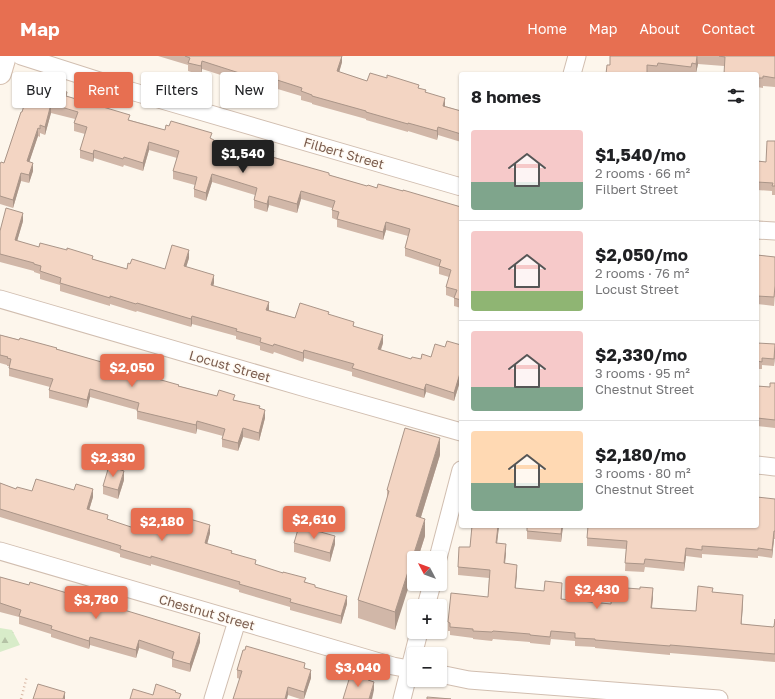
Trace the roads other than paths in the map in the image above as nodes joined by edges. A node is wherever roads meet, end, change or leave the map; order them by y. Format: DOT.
graph roads {
  1 [pos="5,56"];
  2 [pos="21,56"];
  3 [pos="578,56"];
  4 [pos="573,72"];
  5 [pos="0,73"];
  6 [pos="459,186"];
  7 [pos="759,230"];
  8 [pos="775,231"];
  9 [pos="0,298"];
  10 [pos="459,431"];
  11 [pos="759,465"];
  12 [pos="775,466"];
  13 [pos="459,478"];
  14 [pos="0,551"];
  15 [pos="440,551"];
  16 [pos="237,621"];
  17 [pos="407,668"];
  18 [pos="447,675"];
  19 [pos="407,684"];
  20 [pos="213,699"];
  21 [pos="402,699"];
  22 [pos="719,699"];
  1 -- 5 [label="main road"];
  2 -- 6 [label="street, Filbert Street"];
  3 -- 4 [label="street"];
  7 -- 8 [label="street"];
  9 -- 10 [label="street, Locust Street"];
  11 -- 12 [label="street"];
  13 -- 15 [label="street"];
  14 -- 16 [label="street, Chestnut Street"];
  16 -- 17 [label="street, Chestnut Street"];
  16 -- 20 [label="street"];
  18 -- 22 [label="street"];
  19 -- 21 [label="street"];
}
